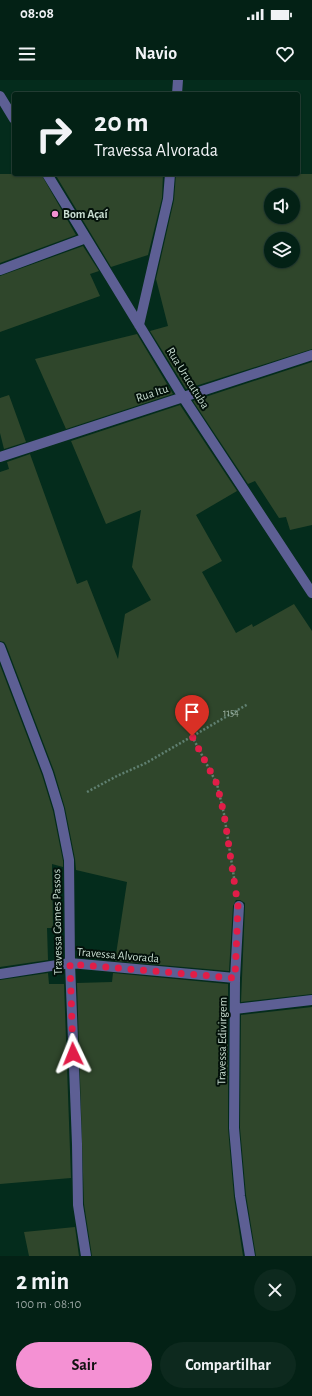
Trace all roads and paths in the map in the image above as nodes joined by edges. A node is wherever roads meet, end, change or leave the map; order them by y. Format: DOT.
graph roads {
  1 [pos="178,80"];
  2 [pos="177,92"];
  3 [pos="0,96"];
  4 [pos="12,116"];
  5 [pos="48,176"];
  6 [pos="170,176"];
  7 [pos="86,238"];
  8 [pos="0,270"];
  9 [pos="139,324"];
  10 [pos="312,355"];
  11 [pos="183,397"];
  12 [pos="0,457"];
  13 [pos="312,592"];
  14 [pos="0,647"];
  15 [pos="248,704"];
  16 [pos="192,736"];
  17 [pos="87,792"];
  18 [pos="238,906"];
  19 [pos="70,964"];
  20 [pos="0,974"];
  21 [pos="235,978"];
  22 [pos="312,1000"];
  23 [pos="235,1009"];
  24 [pos="86,1256"];
  25 [pos="250,1256"];
  1 -- 2 [label="street"];
  3 -- 4 [label="street"];
  5 -- 7 [label="street, Rua Urucutuba"];
  6 -- 9 [label="street"];
  7 -- 8 [label="street"];
  7 -- 9 [label="street, Rua Urucutuba"];
  9 -- 11 [label="street, Rua Urucutuba"];
  10 -- 11 [label="street, Rua Itu"];
  11 -- 12 [label="street, Rua Itu"];
  11 -- 13 [label="street, Rua Urucutuba"];
  14 -- 19 [label="street, Travessa Gomes Passos"];
  15 -- 16 [label="path"];
  16 -- 17 [label="path"];
  16 -- 18 [label="path"];
  18 -- 21 [label="street, Travessa Edivirgem"];
  19 -- 20 [label="street, Travessa Alvorada"];
  19 -- 21 [label="street, Travessa Alvorada"];
  19 -- 24 [label="street, Travessa Gomes Passos"];
  21 -- 23 [label="street, Travessa Edivirgem"];
  22 -- 23 [label="street"];
  23 -- 25 [label="street, Travessa Edivirgem"];
}
